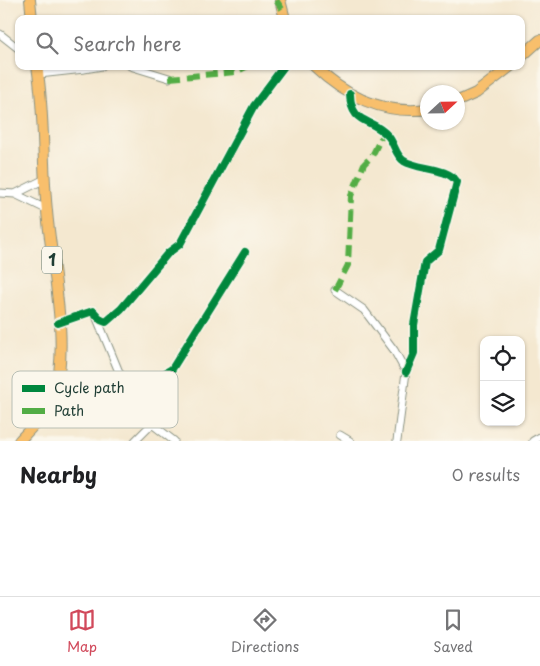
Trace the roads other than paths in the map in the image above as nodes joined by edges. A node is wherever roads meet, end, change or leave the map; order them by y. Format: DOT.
graph roads {
  1 [pos="30,0"];
  2 [pos="280,0"];
  3 [pos="32,15"];
  4 [pos="284,15"];
  5 [pos="0,34"];
  6 [pos="540,40"];
  7 [pos="15,46"];
  8 [pos="525,53"];
  9 [pos="38,70"];
  10 [pos="149,70"];
  11 [pos="281,70"];
  12 [pos="318,70"];
  13 [pos="506,70"];
  14 [pos="169,78"];
  15 [pos="350,94"];
  16 [pos="465,98"];
  17 [pos="420,109"];
  18 [pos="45,179"];
  19 [pos="0,193"];
  20 [pos="15,194"];
  21 [pos="46,209"];
  22 [pos="245,252"];
  23 [pos="335,290"];
  24 [pos="96,316"];
  25 [pos="58,323"];
  26 [pos="58,371"];
  27 [pos="119,371"];
  28 [pos="169,371"];
  29 [pos="406,372"];
  30 [pos="31,428"];
  31 [pos="148,428"];
  32 [pos="157,428"];
  33 [pos="340,435"];
  34 [pos="540,437"];
  35 [pos="19,441"];
  36 [pos="135,441"];
  37 [pos="174,441"];
  38 [pos="350,441"];
  39 [pos="398,441"];
  40 [pos="533,441"];
  1 -- 3 [label="main road"];
  2 -- 4 [label="main road"];
  5 -- 7 [label="street"];
  6 -- 8 [label="main road"];
  9 -- 18 [label="main road, 1"];
  10 -- 14 [label="street"];
  11 -- 24 [label="street"];
  12 -- 15 [label="main road"];
  13 -- 16 [label="main road"];
  15 -- 17 [label="main road"];
  15 -- 29 [label="street"];
  18 -- 20 [label="street"];
  18 -- 21 [label="main road, 1"];
  19 -- 20 [label="street"];
  20 -- 21 [label="street"];
  21 -- 25 [label="main road, 1"];
  22 -- 28 [label="street"];
  23 -- 29 [label="street"];
  24 -- 25 [label="street"];
  24 -- 27 [label="street"];
  25 -- 26 [label="main road, 1"];
  29 -- 39 [label="street"];
  30 -- 35 [label="main road, 1"];
  31 -- 36 [label="street"];
  32 -- 37 [label="street"];
  33 -- 38 [label="street"];
  34 -- 40 [label="street"];
}
